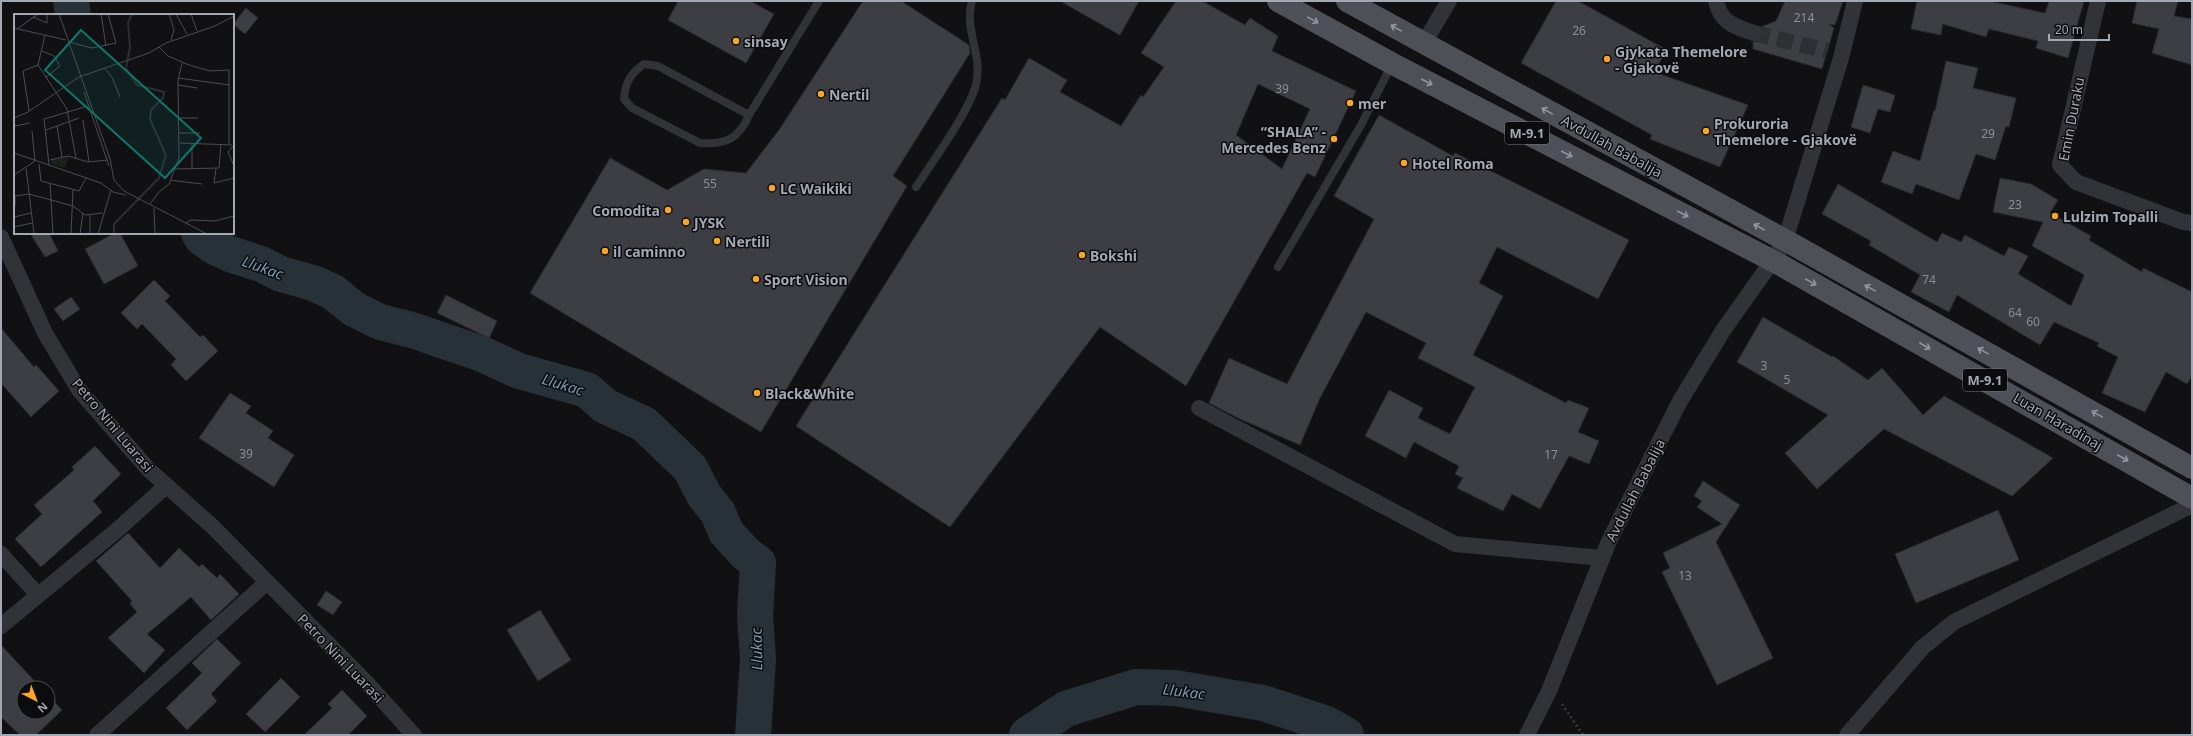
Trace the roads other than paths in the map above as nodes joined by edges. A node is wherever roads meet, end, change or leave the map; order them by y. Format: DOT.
graph roads {
  1 [pos="819,1"];
  2 [pos="972,1"];
  3 [pos="1278,1"];
  4 [pos="1347,1"];
  5 [pos="1449,1"];
  6 [pos="1716,1"];
  7 [pos="1855,1"];
  8 [pos="2098,1"];
  9 [pos="1754,33"];
  10 [pos="1424,44"];
  11 [pos="1393,64"];
  12 [pos="749,115"];
  13 [pos="916,187"];
  14 [pos="2192,223"];
  15 [pos="1,237"];
  16 [pos="1789,243"];
  17 [pos="1775,262"];
  18 [pos="1278,268"];
  19 [pos="1199,408"];
  20 [pos="2192,468"];
  21 [pos="166,486"];
  22 [pos="2192,498"];
  23 [pos="2192,505"];
  24 [pos="1,554"];
  25 [pos="1602,558"];
  26 [pos="267,582"];
  27 [pos="38,594"];
  28 [pos="1,626"];
  29 [pos="97,735"];
  30 [pos="413,735"];
  31 [pos="1528,735"];
  32 [pos="1847,735"];
  1 -- 12 [label="lane"];
  2 -- 13 [label="lane"];
  3 -- 11 [label="main road, Avdullah Babalija / M-9.1, one-way"];
  10 -- 4 [label="main road, Avdullah Babalija / M-9.1, one-way"];
  5 -- 10 [label="street"];
  6 -- 9 [label="street"];
  7 -- 16 [label="street"];
  8 -- 14 [label="street, Emin Duraku"];
  16 -- 10 [label="main road, Avdullah Babalija / M-9.1, one-way"];
  11 -- 17 [label="main road, Avdullah Babalija / M-9.1, one-way"];
  11 -- 18 [label="lane"];
  12 -- 12 [label="lane"];
  15 -- 21 [label="street, Petro Nini Luarasi"];
  16 -- 17 [label="street"];
  20 -- 16 [label="main road, Luan Haradinaj / M-9.1, one-way"];
  17 -- 22 [label="main road, Luan Haradinaj / M-9.1, one-way"];
  17 -- 25 [label="street, Avdullah Babalija"];
  19 -- 25 [label="street"];
  21 -- 26 [label="street, Petro Nini Luarasi"];
  21 -- 27 [label="street"];
  23 -- 32 [label="street"];
  24 -- 27 [label="street"];
  25 -- 31 [label="street, Avdullah Babalija"];
  26 -- 29 [label="street"];
  26 -- 30 [label="street, Petro Nini Luarasi"];
  27 -- 28 [label="street"];
}
